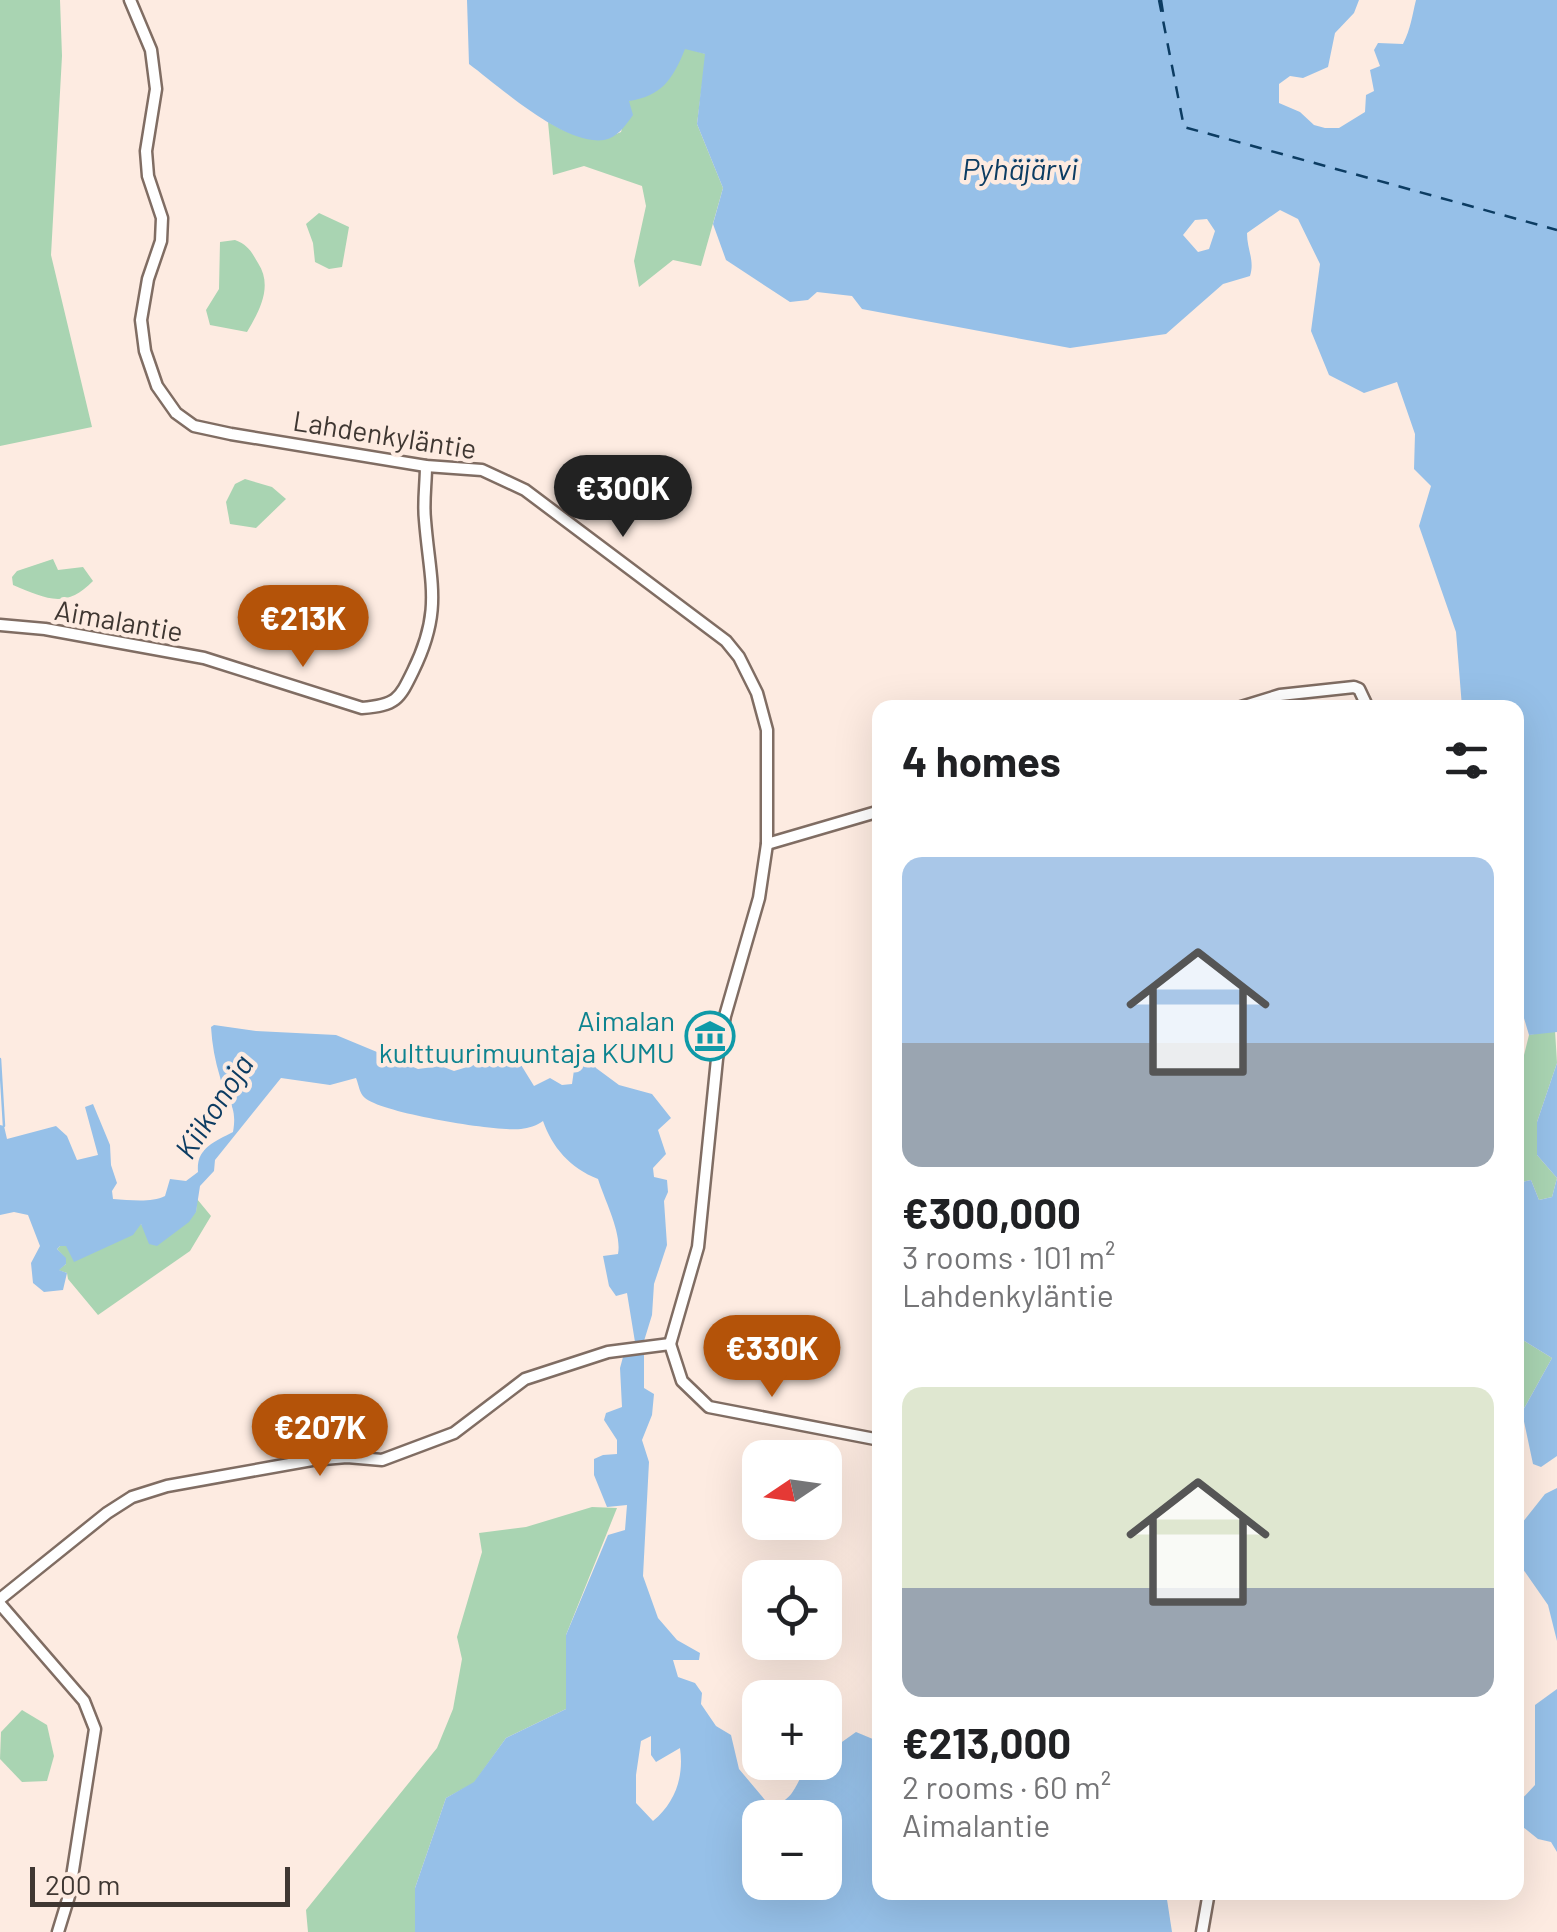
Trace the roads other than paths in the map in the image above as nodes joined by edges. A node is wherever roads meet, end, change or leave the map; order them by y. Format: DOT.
graph roads {
  1 [pos="130,0"];
  2 [pos="426,466"];
  3 [pos="0,625"];
  4 [pos="1264,700"];
  5 [pos="1365,700"];
  6 [pos="872,814"];
  7 [pos="767,844"];
  8 [pos="670,1344"];
  9 [pos="872,1438"];
  10 [pos="0,1601"];
  11 [pos="1208,1900"];
  12 [pos="58,1932"];
  13 [pos="1202,1932"];
  1 -- 2 [label="street, Lahdenkyläntie"];
  2 -- 3 [label="street, Aimalantie"];
  2 -- 7 [label="street, Lahdenkyläntie"];
  4 -- 5 [label="street"];
  6 -- 7 [label="street"];
  7 -- 8 [label="street, Lahdenkyläntie"];
  8 -- 9 [label="street"];
  8 -- 10 [label="street"];
  10 -- 12 [label="street"];
  11 -- 13 [label="street"];
}
